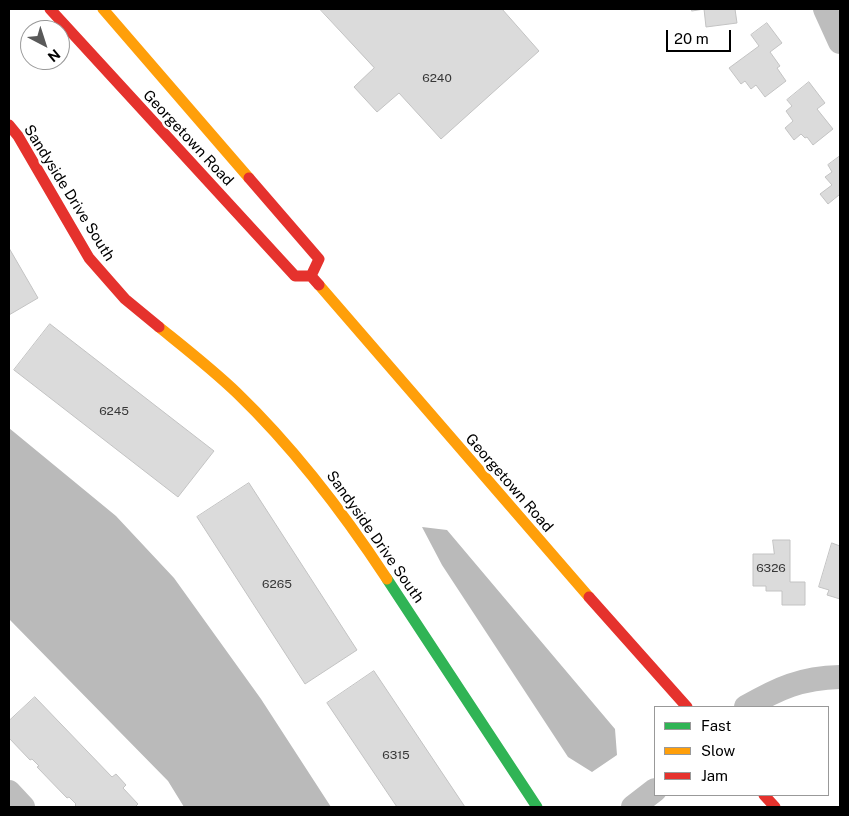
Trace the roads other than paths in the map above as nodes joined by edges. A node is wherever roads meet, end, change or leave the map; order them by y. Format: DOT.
graph roads {
  1 [pos="50,9"];
  2 [pos="103,9"];
  3 [pos="825,9"];
  4 [pos="840,42"];
  5 [pos="9,125"];
  6 [pos="311,276"];
  7 [pos="840,678"];
  8 [pos="686,706"];
  9 [pos="748,706"];
  10 [pos="654,791"];
  11 [pos="9,792"];
  12 [pos="765,796"];
  13 [pos="23,807"];
  14 [pos="537,807"];
  15 [pos="632,807"];
  16 [pos="775,807"];
  1 -- 6 [label="main road, Georgetown Road"];
  2 -- 6 [label="main road, Georgetown Road"];
  3 -- 4 [label="street"];
  5 -- 14 [label="main road, Sandyside Drive South"];
  6 -- 8 [label="main road, Georgetown Road"];
  7 -- 9 [label="street"];
  10 -- 15 [label="street"];
  11 -- 13 [label="street"];
  12 -- 16 [label="main road"];
}
